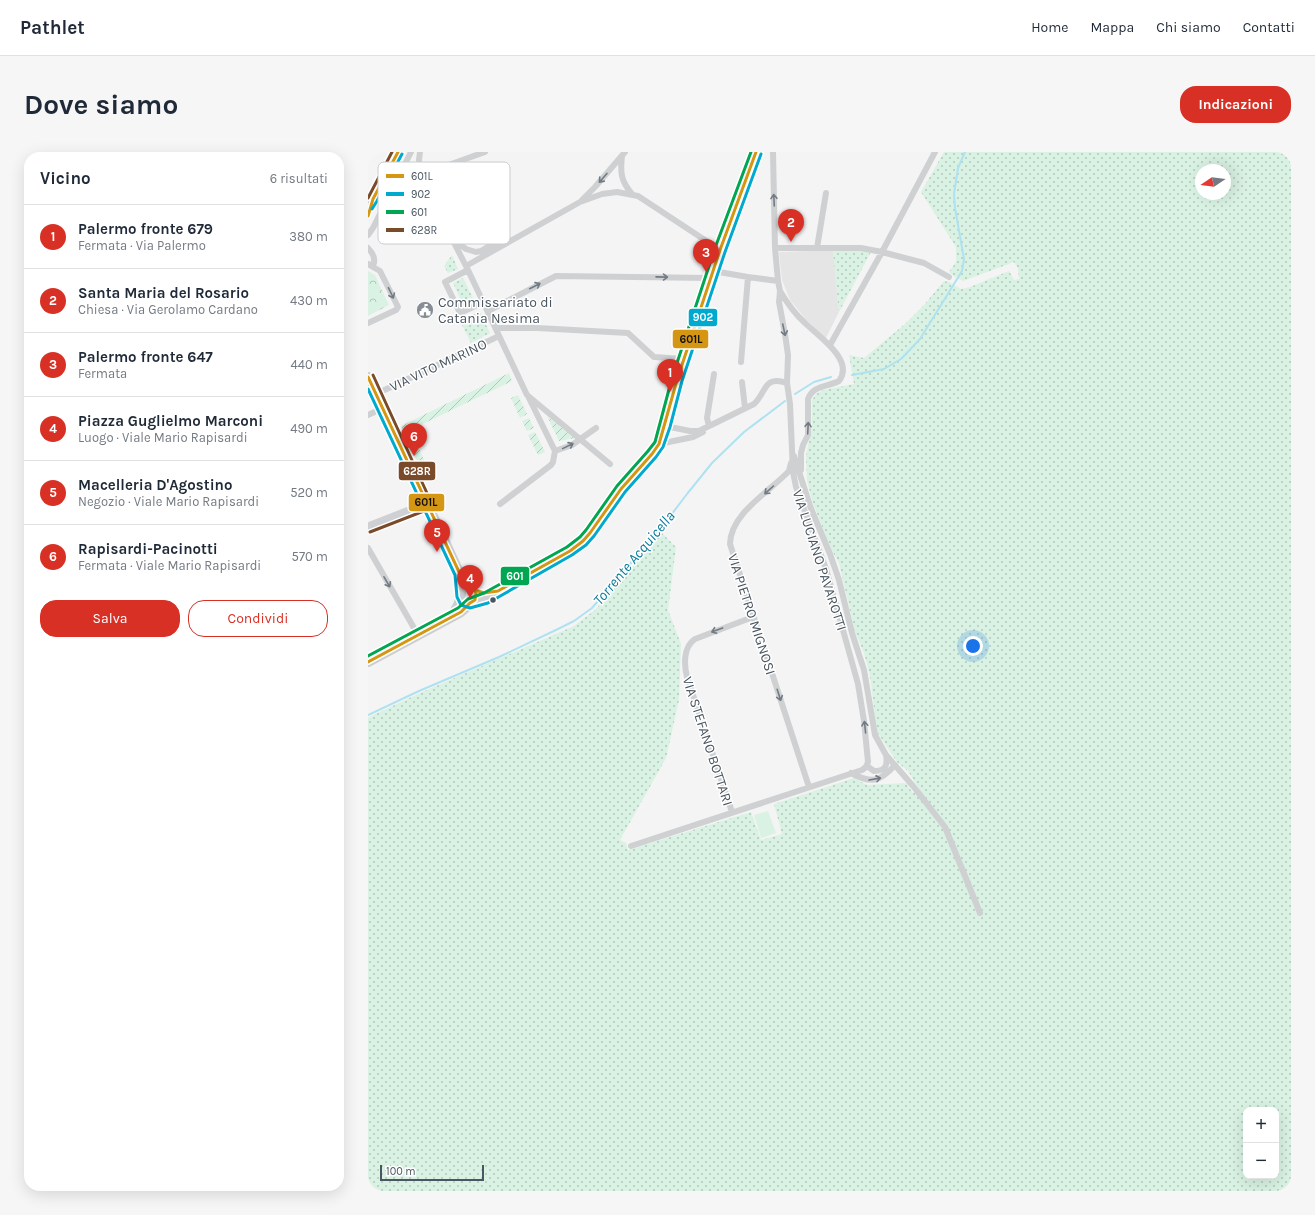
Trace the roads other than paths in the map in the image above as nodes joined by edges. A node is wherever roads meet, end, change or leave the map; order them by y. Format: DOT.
graph roads {
  1 [pos="398,152"];
  2 [pos="411,152"];
  3 [pos="420,152"];
  4 [pos="485,152"];
  5 [pos="756,152"];
  6 [pos="773,152"];
  7 [pos="935,152"];
  8 [pos="623,154"];
  9 [pos="393,162"];
  10 [pos="406,162"];
  11 [pos="419,162"];
  12 [pos="457,162"];
  13 [pos="378,190"];
  14 [pos="826,193"];
  15 [pos="632,194"];
  16 [pos="371,202"];
  17 [pos="580,202"];
  18 [pos="368,216"];
  19 [pos="378,218"];
  20 [pos="368,235"];
  21 [pos="510,241"];
  22 [pos="455,244"];
  23 [pos="460,244"];
  24 [pos="497,244"];
  25 [pos="506,244"];
  26 [pos="368,248"];
  27 [pos="775,248"];
  28 [pos="817,248"];
  29 [pos="720,250"];
  30 [pos="882,252"];
  31 [pos="369,264"];
  32 [pos="467,268"];
  33 [pos="712,274"];
  34 [pos="949,277"];
  35 [pos="748,278"];
  36 [pos="778,281"];
  37 [pos="780,291"];
  38 [pos="484,302"];
  39 [pos="488,311"];
  40 [pos="368,323"];
  41 [pos="496,328"];
  42 [pos="499,336"];
  43 [pos="830,345"];
  44 [pos="684,359"];
  45 [pos="741,362"];
  46 [pos="714,374"];
  47 [pos="368,377"];
  48 [pos="742,382"];
  49 [pos="787,383"];
  50 [pos="376,394"];
  51 [pos="527,395"];
  52 [pos="382,408"];
  53 [pos="745,408"];
  54 [pos="368,415"];
  55 [pos="665,426"];
  56 [pos="709,426"];
  57 [pos="596,428"];
  58 [pos="581,439"];
  59 [pos="659,444"];
  60 [pos="803,445"];
  61 [pos="792,449"];
  62 [pos="555,451"];
  63 [pos="610,464"];
  64 [pos="791,472"];
  65 [pos="802,479"];
  66 [pos="427,504"];
  67 [pos="500,504"];
  68 [pos="368,527"];
  69 [pos="368,548"];
  70 [pos="460,574"];
  71 [pos="473,590"];
  72 [pos="498,591"];
  73 [pos="466,599"];
  74 [pos="754,617"];
  75 [pos="418,635"];
  76 [pos="368,662"];
  77 [pos="886,755"];
  78 [pos="895,765"];
  79 [pos="867,766"];
  80 [pos="852,773"];
  81 [pos="809,787"];
  82 [pos="732,812"];
  83 [pos="632,846"];
  84 [pos="980,913"];
  1 -- 9 [label="main road"];
  2 -- 10 [label="street"];
  3 -- 11 [label="street"];
  4 -- 12 [label="street"];
  5 -- 29 [label="main road"];
  27 -- 6 [label="street, one-way"];
  7 -- 30 [label="street"];
  8 -- 15 [label="street"];
  8 -- 17 [label="street, one-way"];
  13 -- 16 [label="main road"];
  14 -- 28 [label="street"];
  15 -- 17 [label="street"];
  15 -- 29 [label="street"];
  16 -- 18 [label="main road"];
  17 -- 21 [label="street"];
  19 -- 20 [label="street"];
  22 -- 32 [label="street"];
  23 -- 24 [label="street"];
  25 -- 32 [label="street"];
  26 -- 31 [label="street"];
  27 -- 28 [label="street"];
  27 -- 36 [label="street"];
  28 -- 30 [label="street"];
  29 -- 33 [label="main road"];
  30 -- 34 [label="street"];
  30 -- 43 [label="street"];
  31 -- 40 [label="street, one-way"];
  32 -- 38 [label="street"];
  32 -- 38 [label="street"];
  33 -- 35 [label="street"];
  39 -- 33 [label="street, one-way"];
  33 -- 44 [label="main road"];
  35 -- 36 [label="street"];
  35 -- 45 [label="street"];
  36 -- 37 [label="street"];
  37 -- 43 [label="street"];
  37 -- 49 [label="street, one-way"];
  38 -- 39 [label="street"];
  39 -- 41 [label="street"];
  41 -- 42 [label="street"];
  41 -- 44 [label="street"];
  42 -- 50 [label="street, VIA VITO MARINO"];
  42 -- 51 [label="street"];
  60 -- 43 [label="street, one-way"];
  44 -- 55 [label="main road"];
  46 -- 56 [label="street"];
  47 -- 50 [label="main road"];
  48 -- 53 [label="street"];
  49 -- 53 [label="street"];
  49 -- 61 [label="street"];
  50 -- 52 [label="main road"];
  51 -- 58 [label="street"];
  51 -- 62 [label="street"];
  52 -- 54 [label="street"];
  52 -- 66 [label="main road"];
  53 -- 56 [label="street"];
  55 -- 56 [label="street"];
  55 -- 59 [label="main road"];
  56 -- 59 [label="street"];
  57 -- 58 [label="street"];
  62 -- 58 [label="street, one-way"];
  58 -- 63 [label="street"];
  59 -- 72 [label="main road"];
  60 -- 61 [label="street"];
  60 -- 65 [label="street"];
  61 -- 64 [label="street"];
  61 -- 65 [label="street"];
  62 -- 67 [label="street"];
  64 -- 74 [label="street, VIA PIETRO MIGNOSI, one-way"];
  79 -- 64 [label="street, VIA LUCIANO PAVAROTTI, one-way"];
  65 -- 77 [label="street"];
  66 -- 68 [label="main road"];
  66 -- 70 [label="main road"];
  69 -- 75 [label="street, one-way"];
  70 -- 71 [label="main road"];
  70 -- 73 [label="main road"];
  71 -- 72 [label="main road"];
  71 -- 73 [label="main road"];
  72 -- 73 [label="main road"];
  73 -- 75 [label="main road"];
  74 -- 81 [label="street, VIA PIETRO MIGNOSI, one-way"];
  74 -- 82 [label="street, VIA STEFANO BOTTARI, one-way"];
  75 -- 76 [label="main road"];
  77 -- 78 [label="street"];
  77 -- 79 [label="street"];
  80 -- 78 [label="street, one-way"];
  78 -- 84 [label="street"];
  79 -- 80 [label="street"];
  80 -- 81 [label="street"];
  81 -- 82 [label="street"];
  82 -- 83 [label="street"];
}
